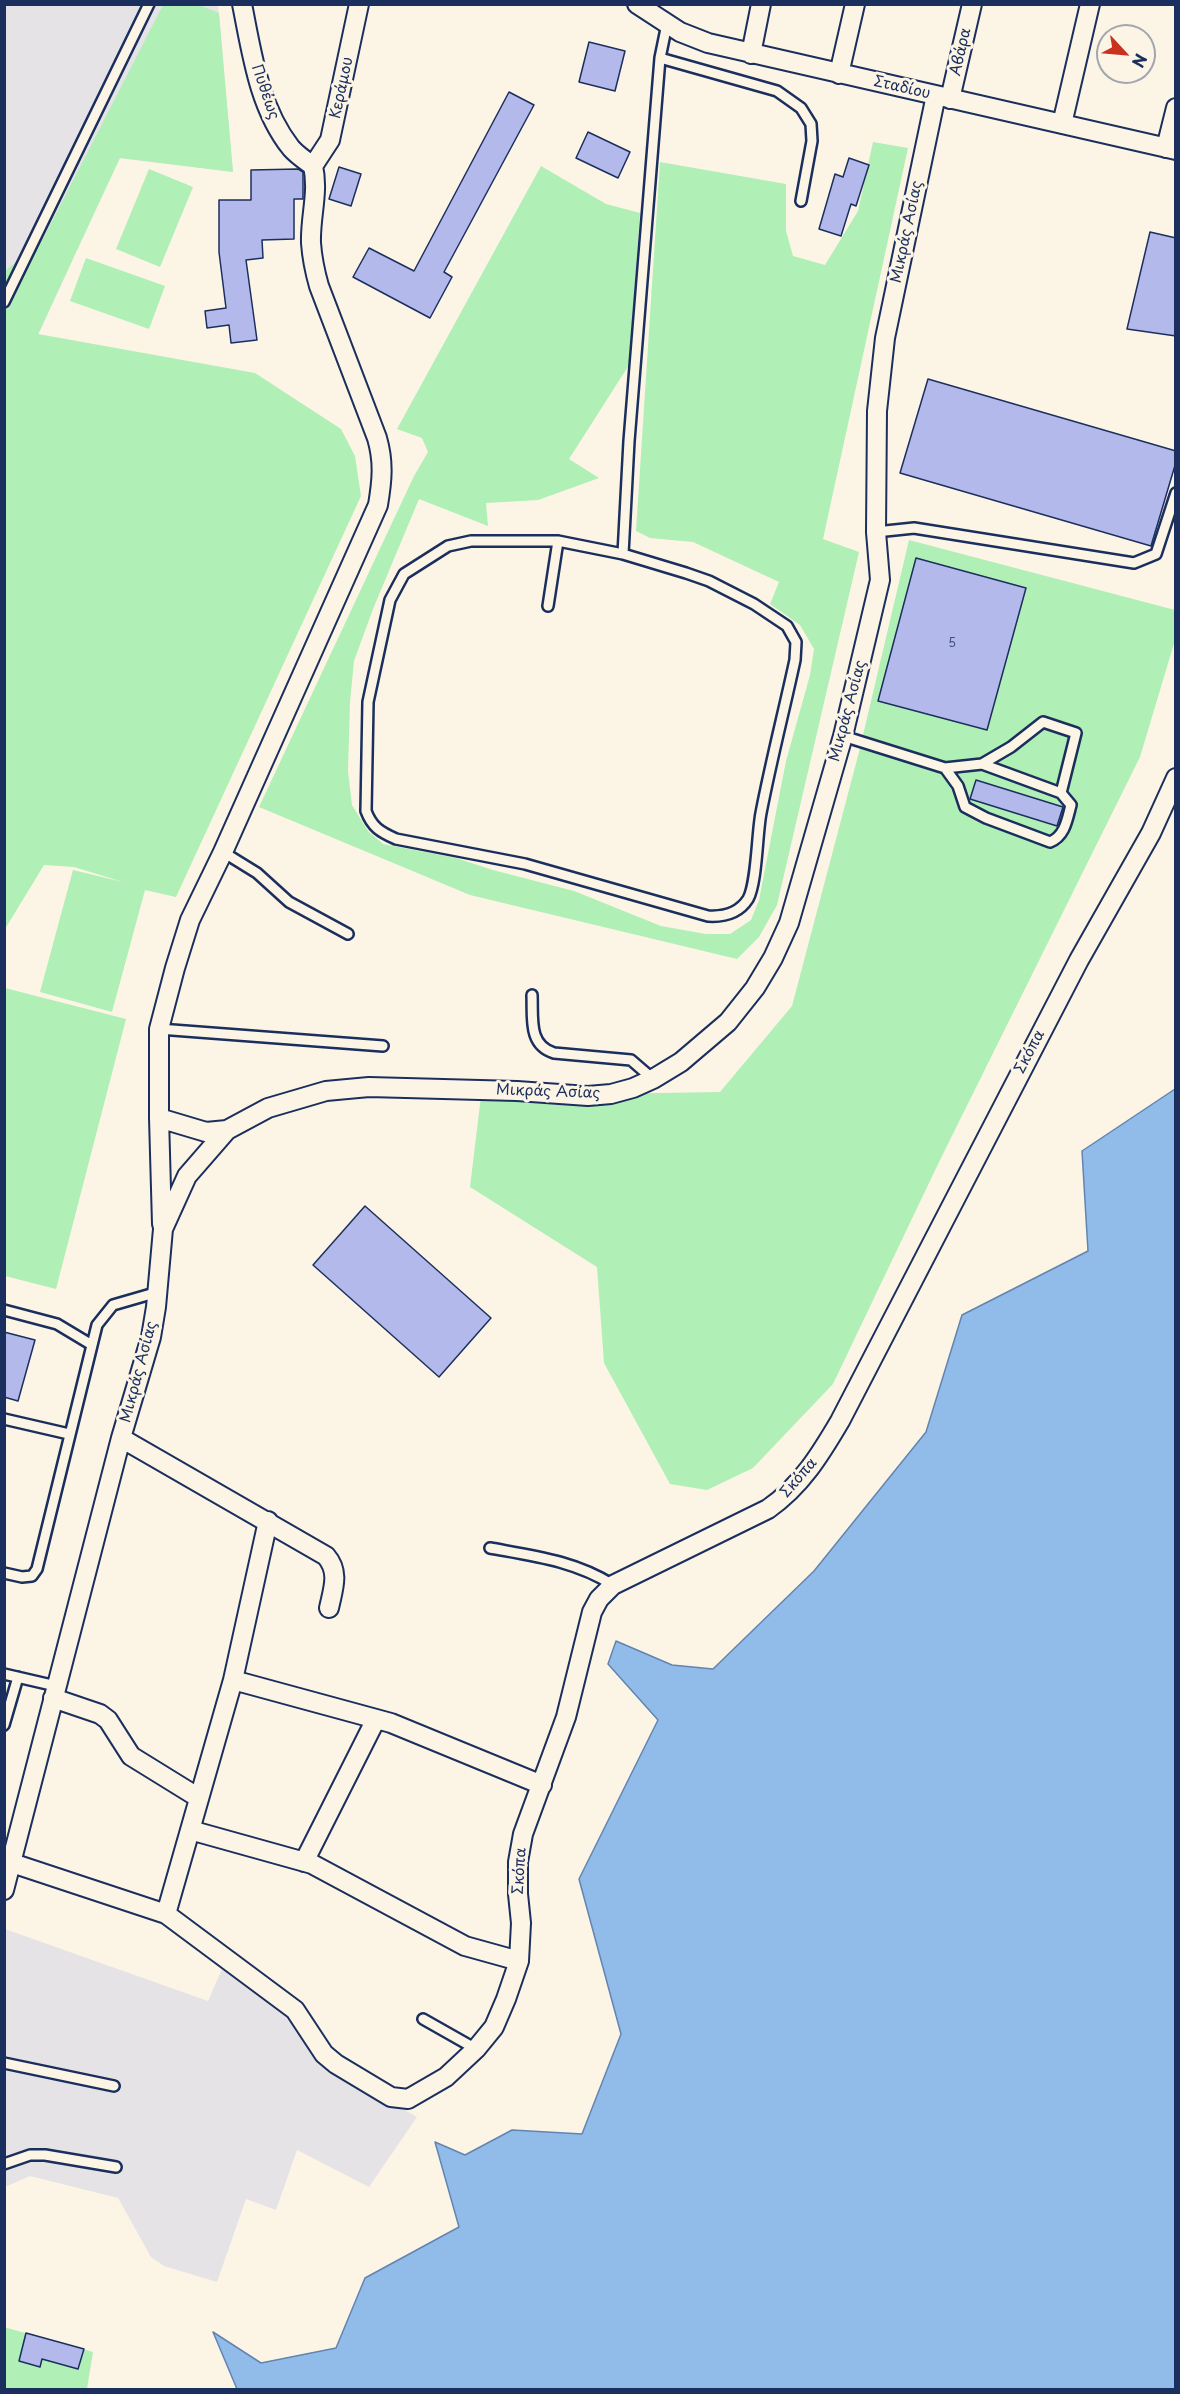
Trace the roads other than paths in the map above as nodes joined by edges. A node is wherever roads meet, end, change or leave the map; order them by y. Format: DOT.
graph roads {
  1 [pos="149,4"];
  2 [pos="242,4"];
  3 [pos="359,4"];
  4 [pos="637,4"];
  5 [pos="761,4"];
  6 [pos="855,4"];
  7 [pos="972,4"];
  8 [pos="1090,4"];
  9 [pos="663,16"];
  10 [pos="751,54"];
  11 [pos="660,58"];
  12 [pos="839,74"];
  13 [pos="943,97"];
  14 [pos="1176,108"];
  15 [pos="1062,124"];
  16 [pos="1171,149"];
  17 [pos="313,166"];
  18 [pos="801,201"];
  19 [pos="4,302"];
  20 [pos="1176,493"];
  21 [pos="876,532"];
  22 [pos="558,541"];
  23 [pos="623,554"];
  24 [pos="548,606"];
  25 [pos="843,736"];
  26 [pos="982,764"];
  27 [pos="945,768"];
  28 [pos="1176,778"];
  29 [pos="1061,793"];
  30 [pos="223,852"];
  31 [pos="348,933"];
  32 [pos="532,995"];
  33 [pos="159,1029"];
  34 [pos="383,1046"];
  35 [pos="653,1079"];
  36 [pos="159,1118"];
  37 [pos="227,1130"];
  38 [pos="163,1229"];
  39 [pos="158,1292"];
  40 [pos="4,1310"];
  41 [pos="92,1345"];
  42 [pos="4,1419"];
  43 [pos="69,1434"];
  44 [pos="121,1438"];
  45 [pos="268,1521"];
  46 [pos="490,1548"];
  47 [pos="4,1573"];
  48 [pos="613,1585"];
  49 [pos="329,1608"];
  50 [pos="4,1674"];
  51 [pos="18,1677"];
  52 [pos="233,1680"];
  53 [pos="55,1692"];
  54 [pos="376,1719"];
  55 [pos="4,1725"];
  56 [pos="542,1785"];
  57 [pos="199,1798"];
  58 [pos="190,1830"];
  59 [pos="304,1862"];
  60 [pos="12,1863"];
  61 [pos="4,1890"];
  62 [pos="166,1914"];
  63 [pos="519,1961"];
  64 [pos="423,2019"];
  65 [pos="476,2049"];
  66 [pos="4,2063"];
  67 [pos="114,2086"];
  68 [pos="4,2164"];
  69 [pos="116,2167"];
  1 -- 19 [label="lane"];
  2 -- 17 [label="street, Πυθέως"];
  3 -- 17 [label="street, Κεράμου"];
  4 -- 9 [label="street, Σταδίου"];
  5 -- 10 [label="street"];
  6 -- 12 [label="street"];
  7 -- 13 [label="street, Αβάρα"];
  8 -- 15 [label="street"];
  9 -- 10 [label="street, Σταδίου"];
  9 -- 11 [label="lane"];
  10 -- 12 [label="street, Σταδίου"];
  11 -- 18 [label="lane"];
  11 -- 23 [label="lane"];
  12 -- 13 [label="street, Σταδίου"];
  13 -- 15 [label="street, Σταδίου"];
  13 -- 21 [label="street, Μικράς Ασίας"];
  14 -- 16 [label="street"];
  15 -- 16 [label="street, Σταδίου"];
  17 -- 30 [label="street"];
  20 -- 21 [label="lane"];
  21 -- 25 [label="street, Μικράς Ασίας"];
  22 -- 23 [label="lane"];
  22 -- 23 [label="lane"];
  22 -- 24 [label="lane"];
  25 -- 27 [label="lane"];
  25 -- 35 [label="street, Μικράς Ασίας"];
  26 -- 27 [label="lane"];
  26 -- 29 [label="lane"];
  26 -- 29 [label="lane"];
  27 -- 29 [label="lane"];
  28 -- 48 [label="street, Σκόπα"];
  30 -- 31 [label="lane"];
  30 -- 33 [label="street"];
  32 -- 35 [label="lane"];
  33 -- 34 [label="lane"];
  33 -- 36 [label="street"];
  35 -- 37 [label="street, Μικράς Ασίας"];
  36 -- 37 [label="street"];
  36 -- 38 [label="street"];
  37 -- 38 [label="street, Μικράς Ασίας"];
  38 -- 39 [label="street, Μικράς Ασίας"];
  39 -- 41 [label="lane"];
  39 -- 44 [label="street, Μικράς Ασίας"];
  40 -- 41 [label="lane"];
  41 -- 43 [label="lane"];
  42 -- 43 [label="lane"];
  43 -- 47 [label="lane"];
  44 -- 45 [label="street"];
  44 -- 53 [label="street, Μικράς Ασίας"];
  45 -- 49 [label="street"];
  45 -- 52 [label="street"];
  46 -- 48 [label="lane"];
  48 -- 56 [label="street, Σκόπα"];
  50 -- 51 [label="lane"];
  51 -- 53 [label="lane"];
  51 -- 55 [label="lane"];
  52 -- 54 [label="street"];
  52 -- 57 [label="street"];
  53 -- 57 [label="street"];
  53 -- 60 [label="street, Μικράς Ασίας"];
  54 -- 56 [label="street"];
  54 -- 59 [label="street"];
  56 -- 63 [label="street, Σκόπα"];
  57 -- 58 [label="street"];
  58 -- 59 [label="street"];
  58 -- 62 [label="street"];
  59 -- 63 [label="street"];
  60 -- 61 [label="street, Μικράς Ασίας"];
  60 -- 62 [label="street"];
  62 -- 65 [label="street, Σκόπα"];
  63 -- 65 [label="street, Σκόπα"];
  64 -- 65 [label="lane"];
  66 -- 67 [label="lane"];
  68 -- 69 [label="lane"];
}
